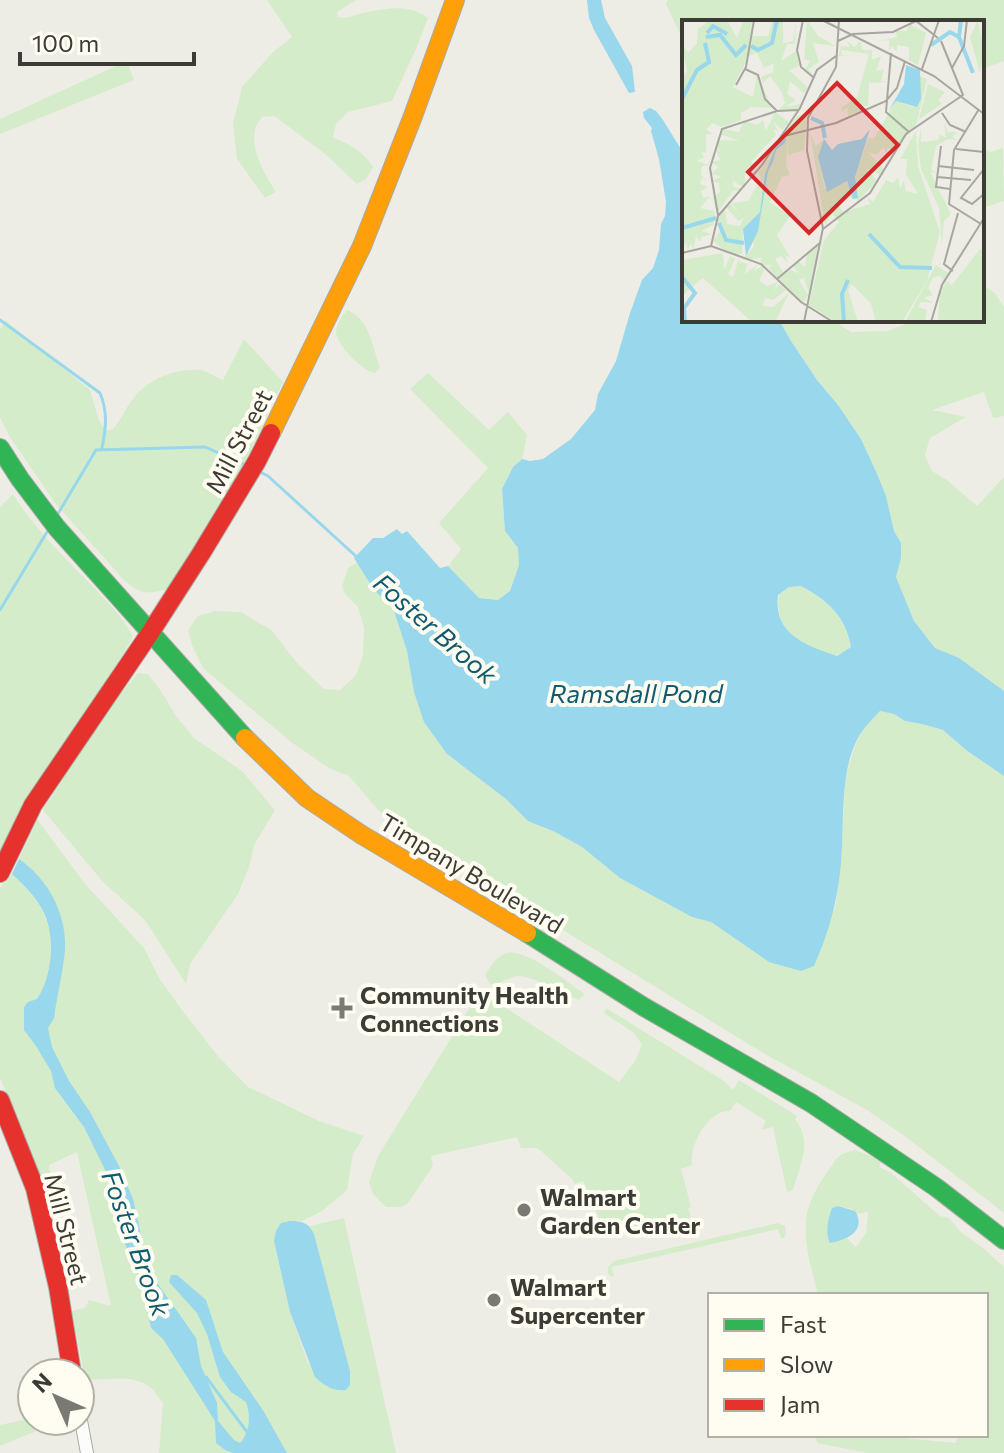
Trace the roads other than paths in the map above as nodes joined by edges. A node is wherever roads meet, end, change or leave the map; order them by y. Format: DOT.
graph roads {
  1 [pos="455,0"];
  2 [pos="0,448"];
  3 [pos="150,633"];
  4 [pos="0,872"];
  5 [pos="0,1100"];
  6 [pos="1004,1240"];
  7 [pos="69,1357"];
  1 -- 3 [label="main road, Mill Street"];
  2 -- 3 [label="main road, Timpany Boulevard"];
  3 -- 4 [label="main road, Mill Street"];
  3 -- 6 [label="main road, Timpany Boulevard"];
  5 -- 7 [label="main road, Mill Street"];
}
